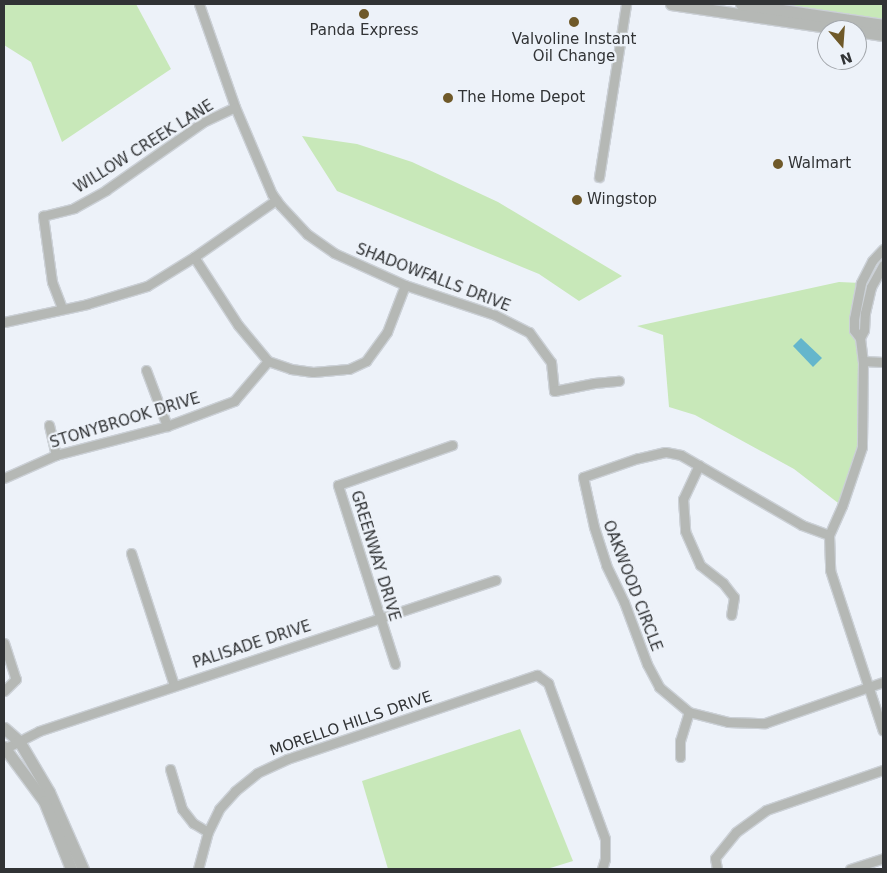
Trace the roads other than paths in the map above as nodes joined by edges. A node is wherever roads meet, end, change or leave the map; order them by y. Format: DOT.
graph roads {
  1 [pos="199,4"];
  2 [pos="626,4"];
  3 [pos="671,4"];
  4 [pos="741,4"];
  5 [pos="817,25"];
  6 [pos="883,25"];
  7 [pos="867,33"];
  8 [pos="883,35"];
  9 [pos="235,107"];
  10 [pos="599,177"];
  11 [pos="276,200"];
  12 [pos="883,249"];
  13 [pos="194,257"];
  14 [pos="883,266"];
  15 [pos="405,285"];
  16 [pos="62,308"];
  17 [pos="4,322"];
  18 [pos="860,338"];
  19 [pos="863,360"];
  20 [pos="268,361"];
  21 [pos="883,362"];
  22 [pos="146,370"];
  23 [pos="619,380"];
  24 [pos="49,426"];
  25 [pos="167,426"];
  26 [pos="452,445"];
  27 [pos="56,455"];
  28 [pos="699,464"];
  29 [pos="4,478"];
  30 [pos="829,535"];
  31 [pos="131,553"];
  32 [pos="496,580"];
  33 [pos="731,615"];
  34 [pos="380,618"];
  35 [pos="4,643"];
  36 [pos="395,664"];
  37 [pos="883,682"];
  38 [pos="174,686"];
  39 [pos="868,687"];
  40 [pos="4,691"];
  41 [pos="688,712"];
  42 [pos="4,728"];
  43 [pos="883,731"];
  44 [pos="19,741"];
  45 [pos="4,748"];
  46 [pos="680,757"];
  47 [pos="170,769"];
  48 [pos="883,770"];
  49 [pos="208,832"];
  50 [pos="883,858"];
  51 [pos="71,869"];
  52 [pos="83,869"];
  53 [pos="198,869"];
  54 [pos="602,869"];
  55 [pos="717,869"];
  56 [pos="850,869"];
  1 -- 9 [label="street, SHADOWFALLS DRIVE"];
  2 -- 10 [label="street"];
  3 -- 5 [label="street"];
  4 -- 6 [label="street"];
  7 -- 8 [label="street"];
  9 -- 11 [label="street, SHADOWFALLS DRIVE"];
  9 -- 16 [label="street, WILLOW CREEK LANE"];
  11 -- 13 [label="street"];
  11 -- 15 [label="street, SHADOWFALLS DRIVE"];
  12 -- 18 [label="street"];
  13 -- 16 [label="street"];
  13 -- 20 [label="street"];
  14 -- 18 [label="street"];
  15 -- 20 [label="street"];
  15 -- 23 [label="street, SHADOWFALLS DRIVE"];
  16 -- 17 [label="street"];
  18 -- 19 [label="street"];
  19 -- 21 [label="street"];
  19 -- 30 [label="street"];
  20 -- 25 [label="street, STONYBROOK DRIVE"];
  22 -- 25 [label="street"];
  24 -- 27 [label="street"];
  25 -- 27 [label="street, STONYBROOK DRIVE"];
  26 -- 34 [label="street, GREENWAY DRIVE"];
  27 -- 29 [label="street, STONYBROOK DRIVE"];
  28 -- 30 [label="street, OAKWOOD CIRCLE"];
  28 -- 33 [label="street"];
  28 -- 41 [label="street, OAKWOOD CIRCLE"];
  30 -- 39 [label="street"];
  31 -- 38 [label="street"];
  32 -- 34 [label="street, PALISADE DRIVE"];
  34 -- 36 [label="street, GREENWAY DRIVE"];
  34 -- 38 [label="street, PALISADE DRIVE"];
  35 -- 40 [label="street"];
  37 -- 39 [label="street, OAKWOOD CIRCLE"];
  38 -- 44 [label="street, PALISADE DRIVE"];
  39 -- 41 [label="street, OAKWOOD CIRCLE"];
  39 -- 43 [label="street"];
  41 -- 46 [label="street"];
  42 -- 44 [label="street"];
  44 -- 45 [label="street, PALISADE DRIVE"];
  44 -- 52 [label="street"];
  45 -- 51 [label="street"];
  47 -- 49 [label="street"];
  48 -- 55 [label="street"];
  49 -- 53 [label="street, MORELLO HILLS DRIVE"];
  49 -- 54 [label="street, MORELLO HILLS DRIVE"];
  50 -- 56 [label="street"];
}
